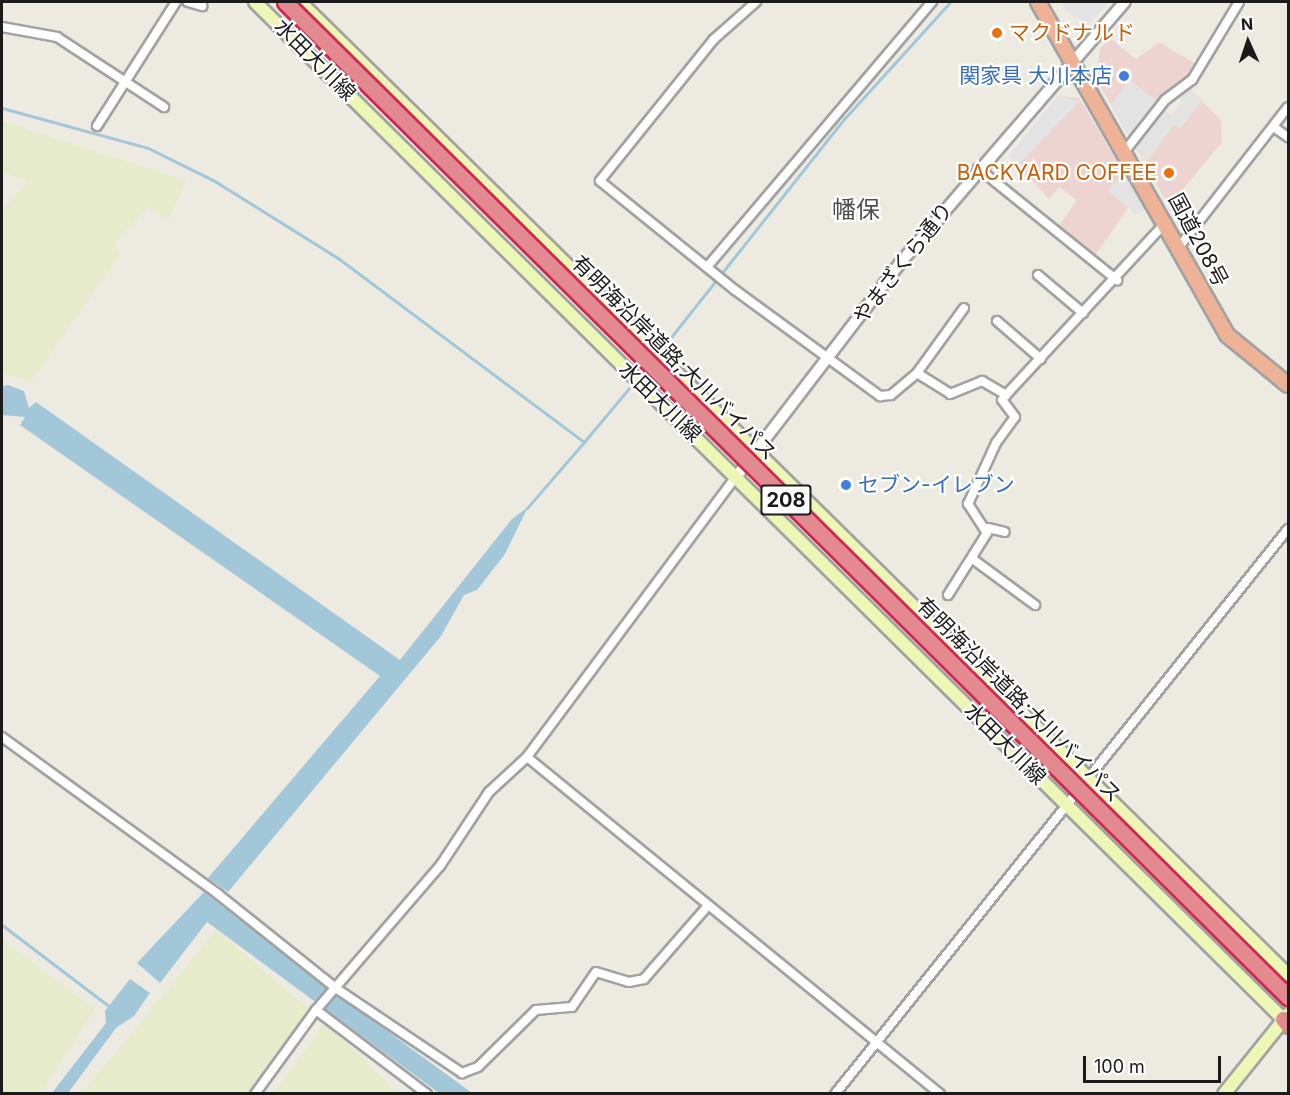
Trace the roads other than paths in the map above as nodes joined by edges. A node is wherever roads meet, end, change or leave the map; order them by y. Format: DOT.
graph roads {
  1 [pos="176,2"];
  2 [pos="188,2"];
  3 [pos="255,2"];
  4 [pos="285,2"];
  5 [pos="293,2"];
  6 [pos="300,2"];
  7 [pos="756,2"];
  8 [pos="932,2"];
  9 [pos="1038,2"];
  10 [pos="1125,2"];
  11 [pos="1239,2"];
  12 [pos="202,6"];
  13 [pos="2,27"];
  14 [pos="1073,62"];
  15 [pos="126,82"];
  16 [pos="164,106"];
  17 [pos="1288,106"];
  18 [pos="98,126"];
  19 [pos="1275,128"];
  20 [pos="1288,137"];
  21 [pos="1125,151"];
  22 [pos="978,168"];
  23 [pos="1166,222"];
  24 [pos="1179,247"];
  25 [pos="707,267"];
  26 [pos="1038,275"];
  27 [pos="1117,280"];
  28 [pos="964,308"];
  29 [pos="1083,313"];
  30 [pos="997,321"];
  31 [pos="827,359"];
  32 [pos="1041,359"];
  33 [pos="917,373"];
  34 [pos="1288,385"];
  35 [pos="1006,395"];
  36 [pos="755,451"];
  37 [pos="736,477"];
  38 [pos="987,528"];
  39 [pos="1288,529"];
  40 [pos="1005,532"];
  41 [pos="974,560"];
  42 [pos="948,595"];
  43 [pos="1035,604"];
  44 [pos="2,737"];
  45 [pos="527,757"];
  46 [pos="1087,777"];
  47 [pos="1065,803"];
  48 [pos="706,908"];
  49 [pos="1288,975"];
  50 [pos="335,990"];
  51 [pos="1288,990"];
  52 [pos="1288,997"];
  53 [pos="318,1008"];
  54 [pos="1287,1016"];
  55 [pos="876,1042"];
  56 [pos="255,1094"];
  57 [pos="427,1094"];
  58 [pos="836,1094"];
  59 [pos="939,1094"];
  60 [pos="1224,1094"];
  1 -- 15 [label="street"];
  2 -- 12 [label="street"];
  3 -- 37 [label="main road, 水田大川線"];
  4 -- 52 [label="highway, 有明海沿岸道路;大川バイパス / 208, bridge"];
  5 -- 51 [label="highway, 有明海沿岸道路;大川バイパス / 208"];
  6 -- 36 [label="main road, 水田大川線"];
  7 -- 25 [label="street"];
  8 -- 25 [label="street"];
  9 -- 14 [label="highway, 国道208号"];
  10 -- 14 [label="street, やまざくら通り"];
  11 -- 21 [label="street"];
  13 -- 15 [label="street"];
  14 -- 21 [label="highway, 国道208号"];
  14 -- 22 [label="street, やまざくら通り"];
  15 -- 16 [label="street"];
  15 -- 18 [label="street"];
  17 -- 19 [label="street"];
  19 -- 20 [label="street"];
  19 -- 24 [label="street"];
  21 -- 23 [label="highway, 国道208号"];
  22 -- 27 [label="street"];
  22 -- 31 [label="street, やまざくら通り"];
  23 -- 24 [label="highway, 国道208号"];
  23 -- 27 [label="street"];
  24 -- 34 [label="highway, 国道208号"];
  25 -- 31 [label="street"];
  26 -- 29 [label="street"];
  27 -- 29 [label="street"];
  28 -- 33 [label="street"];
  29 -- 32 [label="street"];
  30 -- 32 [label="street"];
  31 -- 33 [label="street"];
  31 -- 36 [label="street, やまざくら通り"];
  32 -- 35 [label="street"];
  33 -- 35 [label="street"];
  35 -- 38 [label="street"];
  36 -- 37 [label="street, やまざくら通り"];
  36 -- 46 [label="main road, 水田大川線"];
  37 -- 45 [label="street"];
  37 -- 47 [label="main road, 水田大川線"];
  38 -- 40 [label="street"];
  38 -- 41 [label="street"];
  39 -- 46 [label="street"];
  41 -- 42 [label="street"];
  41 -- 43 [label="street"];
  44 -- 50 [label="street"];
  45 -- 48 [label="street"];
  45 -- 50 [label="street"];
  46 -- 47 [label="street, 水田大川線"];
  46 -- 49 [label="main road, 水田大川線"];
  47 -- 54 [label="main road, 水田大川線"];
  47 -- 55 [label="street"];
  48 -- 50 [label="street"];
  48 -- 55 [label="street"];
  50 -- 53 [label="street"];
  53 -- 56 [label="street"];
  53 -- 57 [label="street"];
  54 -- 60 [label="main road"];
  55 -- 58 [label="street"];
  55 -- 59 [label="street"];
}
